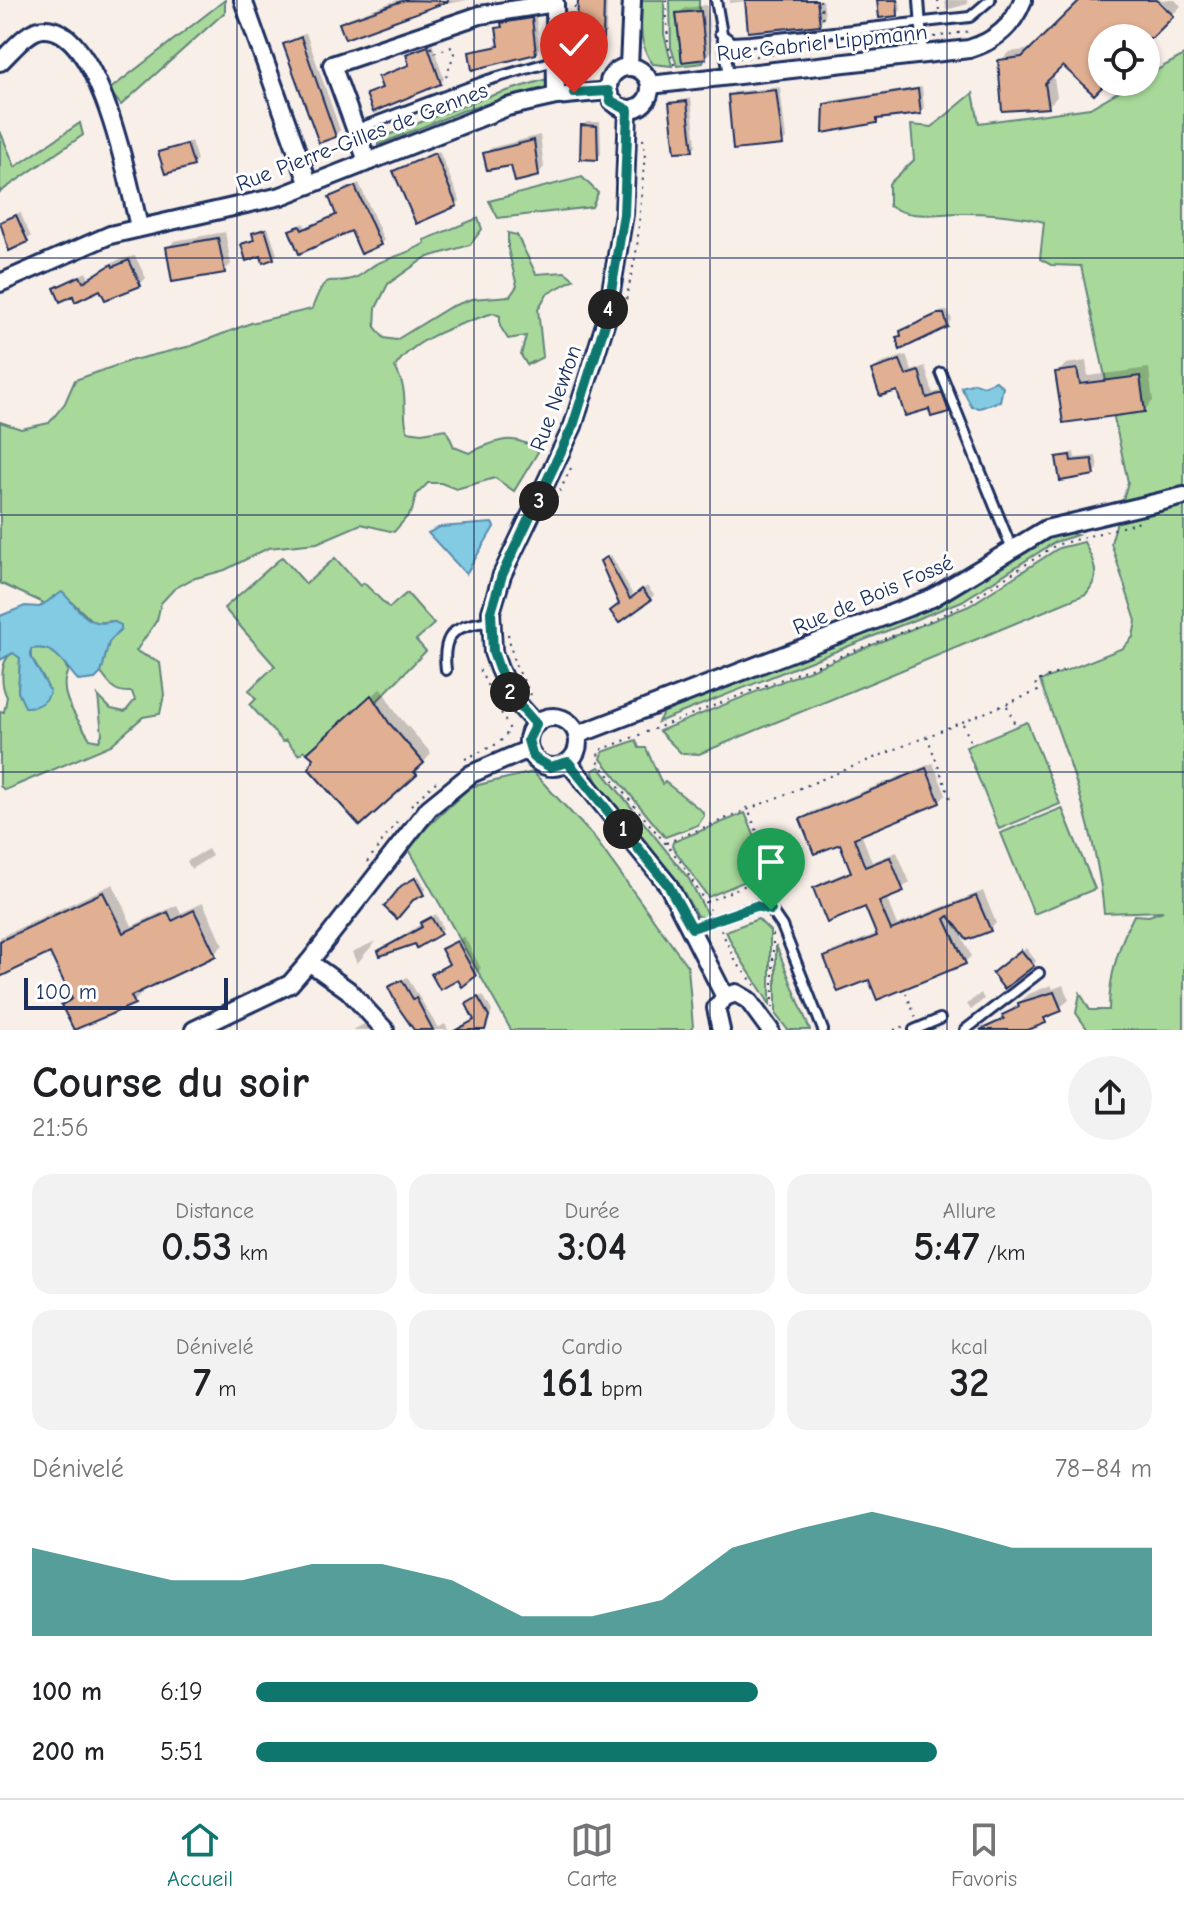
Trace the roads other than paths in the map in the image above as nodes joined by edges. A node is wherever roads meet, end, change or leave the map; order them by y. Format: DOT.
graph roads {
  1 [pos="243,0"];
  2 [pos="632,0"];
  3 [pos="716,0"];
  4 [pos="919,0"];
  5 [pos="990,0"];
  6 [pos="1023,0"];
  7 [pos="921,23"];
  8 [pos="720,33"];
  9 [pos="922,46"];
  10 [pos="554,61"];
  11 [pos="0,62"];
  12 [pos="629,66"];
  13 [pos="728,66"];
  14 [pos="650,85"];
  15 [pos="608,91"];
  16 [pos="556,96"];
  17 [pos="628,110"];
  18 [pos="354,130"];
  19 [pos="367,161"];
  20 [pos="309,185"];
  21 [pos="139,227"];
  22 [pos="0,283"];
  23 [pos="941,373"];
  24 [pos="1184,496"];
  25 [pos="1012,549"];
  26 [pos="491,621"];
  27 [pos="446,670"];
  28 [pos="536,724"];
  29 [pos="577,735"];
  30 [pos="529,749"];
  31 [pos="568,762"];
  32 [pos="692,928"];
  33 [pos="309,962"];
  34 [pos="1039,973"];
  35 [pos="725,997"];
  36 [pos="940,1019"];
  37 [pos="917,1029"];
  38 [pos="194,1030"];
  39 [pos="385,1030"];
  40 [pos="721,1030"];
  41 [pos="770,1030"];
  42 [pos="823,1030"];
  43 [pos="965,1030"];
  1 -- 20 [label="street"];
  2 -- 12 [label="street"];
  3 -- 8 [label="lane"];
  4 -- 7 [label="lane"];
  5 -- 7 [label="lane"];
  6 -- 9 [label="street, Rue Gabriel Lippmann"];
  7 -- 8 [label="lane"];
  7 -- 9 [label="lane"];
  8 -- 13 [label="lane"];
  9 -- 13 [label="street, Rue Gabriel Lippmann"];
  10 -- 16 [label="street"];
  10 -- 18 [label="lane"];
  10 -- 18 [label="street"];
  11 -- 21 [label="street"];
  12 -- 14 [label="street"];
  12 -- 15 [label="street"];
  13 -- 14 [label="street, Rue Gabriel Lippmann"];
  14 -- 17 [label="street"];
  15 -- 16 [label="street, Rue Pierre-Gilles de Gennes"];
  15 -- 17 [label="street"];
  16 -- 19 [label="street, Rue Pierre-Gilles de Gennes"];
  17 -- 26 [label="street, Rue Newton"];
  18 -- 19 [label="street"];
  19 -- 20 [label="street, Rue Pierre-Gilles de Gennes"];
  20 -- 21 [label="street, Rue Pierre-Gilles de Gennes"];
  21 -- 22 [label="street, Rue Pierre-Gilles de Gennes"];
  23 -- 25 [label="lane"];
  24 -- 25 [label="street, Rue de Bois Fossé"];
  25 -- 29 [label="street, Rue de Bois Fossé"];
  26 -- 27 [label="lane"];
  26 -- 28 [label="street, Rue Newton"];
  28 -- 29 [label="street"];
  28 -- 30 [label="street"];
  29 -- 31 [label="street"];
  30 -- 31 [label="street"];
  30 -- 33 [label="street"];
  31 -- 32 [label="street"];
  32 -- 35 [label="street"];
  32 -- 42 [label="lane"];
  33 -- 38 [label="street"];
  33 -- 39 [label="street"];
  34 -- 43 [label="lane"];
  35 -- 40 [label="street"];
  35 -- 41 [label="street"];
  36 -- 37 [label="lane"];
}
